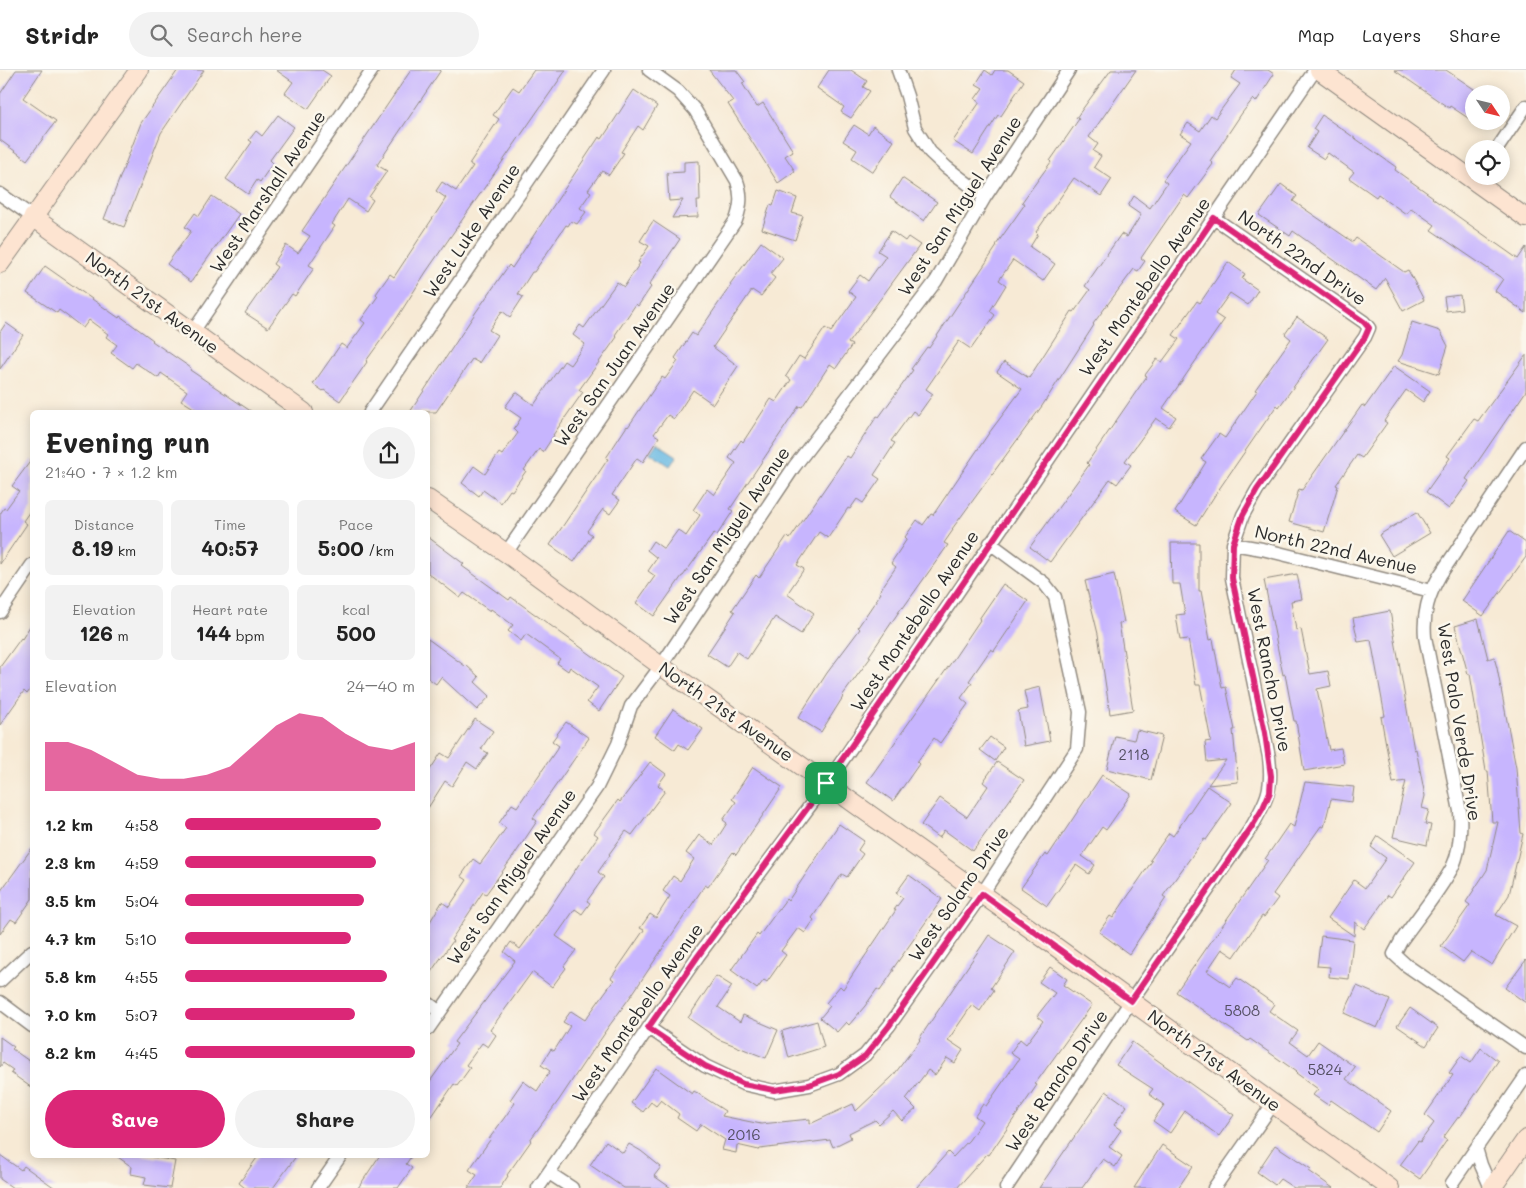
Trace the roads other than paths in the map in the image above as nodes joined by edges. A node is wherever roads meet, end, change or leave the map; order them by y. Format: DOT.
graph roads {
  1 [pos="139,70"];
  2 [pos="372,70"];
  3 [pos="604,70"];
  4 [pos="649,70"];
  5 [pos="898,70"];
  6 [pos="1069,70"];
  7 [pos="1315,70"];
  8 [pos="1319,70"];
  9 [pos="1526,106"];
  10 [pos="1503,140"];
  11 [pos="1465,171"];
  12 [pos="1484,185"];
  13 [pos="0,194"];
  14 [pos="985,197"];
  15 [pos="33,218"];
  16 [pos="1214,218"];
  17 [pos="1526,218"];
  18 [pos="0,264"];
  19 [pos="1369,328"];
  20 [pos="192,333"];
  21 [pos="301,410"];
  22 [pos="371,410"];
  23 [pos="1526,447"];
  24 [pos="430,500"];
  25 [pos="990,543"];
  26 [pos="1233,544"];
  27 [pos="506,553"];
  28 [pos="30,568"];
  29 [pos="1431,591"];
  30 [pos="0,612"];
  31 [pos="661,666"];
  32 [pos="826,783"];
  33 [pos="982,894"];
  34 [pos="30,953"];
  35 [pos="0,981"];
  36 [pos="1131,1001"];
  37 [pos="0,1002"];
  38 [pos="430,1004"];
  39 [pos="440,1012"];
  40 [pos="30,1024"];
  41 [pos="430,1026"];
  42 [pos="648,1028"];
  43 [pos="1526,1048"];
  44 [pos="1526,1076"];
  45 [pos="1273,1104"];
  46 [pos="1526,1139"];
  47 [pos="1476,1148"];
  48 [pos="339,1158"];
  49 [pos="549,1172"];
  50 [pos="1452,1183"];
  51 [pos="318,1188"];
  52 [pos="538,1188"];
  53 [pos="572,1188"];
  54 [pos="1006,1188"];
  55 [pos="1214,1188"];
  56 [pos="1390,1188"];
  57 [pos="1492,1188"];
  1 -- 15 [label="street"];
  2 -- 20 [label="street, West Marshall Avenue"];
  3 -- 22 [label="street, West Luke Avenue"];
  4 -- 27 [label="street, West San Juan Avenue"];
  5 -- 14 [label="street"];
  6 -- 14 [label="street, West San Miguel Avenue"];
  7 -- 16 [label="street, West Montebello Avenue"];
  8 -- 11 [label="street"];
  9 -- 10 [label="street"];
  12 -- 17 [label="street"];
  13 -- 15 [label="street, North 21st Avenue"];
  14 -- 31 [label="street, West San Miguel Avenue"];
  15 -- 18 [label="street"];
  15 -- 20 [label="street, North 21st Avenue"];
  16 -- 19 [label="street, North 22nd Drive"];
  16 -- 25 [label="street, West Montebello Avenue"];
  19 -- 26 [label="street, West Rancho Drive"];
  20 -- 21 [label="street, North 21st Avenue"];
  23 -- 29 [label="street, West Palo Verde Drive"];
  24 -- 27 [label="street, North 21st Avenue"];
  25 -- 32 [label="street, West Montebello Avenue"];
  25 -- 33 [label="street, West Solano Drive"];
  26 -- 29 [label="street, North 22nd Avenue"];
  26 -- 36 [label="street, West Rancho Drive"];
  27 -- 31 [label="street, North 21st Avenue"];
  28 -- 30 [label="street"];
  29 -- 43 [label="street, West Palo Verde Drive"];
  31 -- 32 [label="street, North 21st Avenue"];
  31 -- 39 [label="street, West San Miguel Avenue"];
  32 -- 33 [label="street, North 21st Avenue"];
  32 -- 42 [label="street, West Montebello Avenue"];
  33 -- 36 [label="street, North 21st Avenue"];
  33 -- 42 [label="street, West Solano Drive"];
  34 -- 35 [label="street"];
  36 -- 45 [label="street, North 21st Avenue"];
  36 -- 54 [label="street, West Rancho Drive"];
  37 -- 40 [label="street"];
  38 -- 39 [label="street"];
  39 -- 41 [label="street, West San Miguel Avenue"];
  42 -- 49 [label="street, West Montebello Avenue"];
  44 -- 47 [label="street"];
  45 -- 55 [label="street"];
  45 -- 56 [label="street, North 21st Avenue"];
  46 -- 57 [label="street"];
  47 -- 50 [label="street"];
  47 -- 57 [label="street"];
  48 -- 51 [label="street"];
  49 -- 52 [label="street, West Montebello Avenue"];
  49 -- 53 [label="street"];
}
